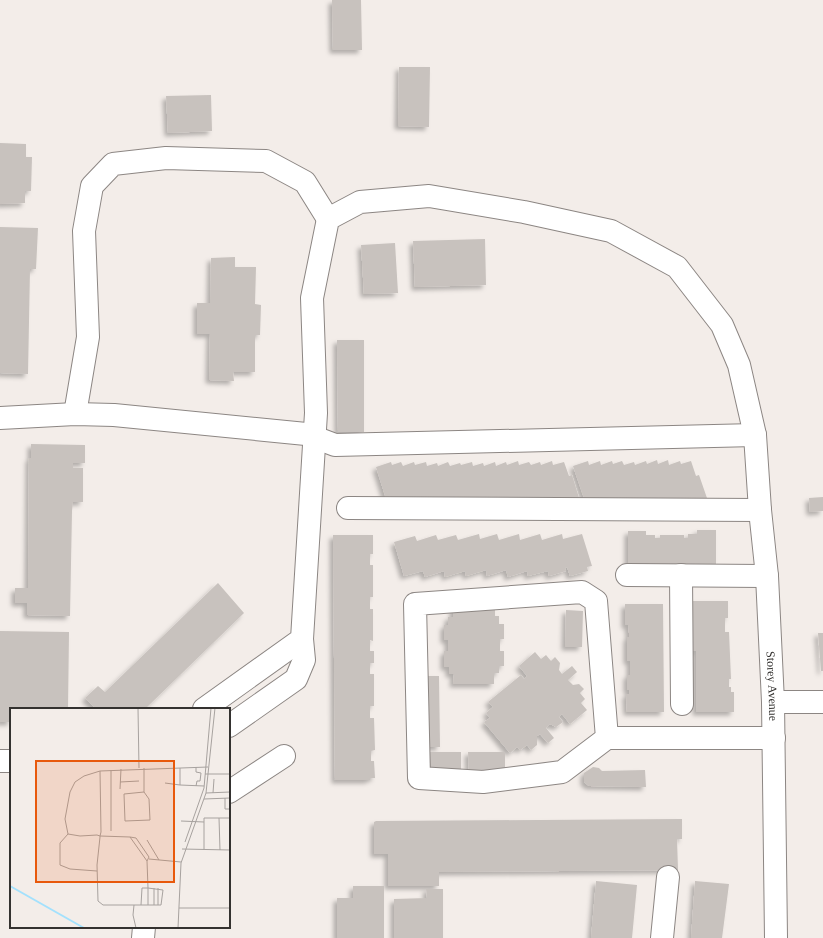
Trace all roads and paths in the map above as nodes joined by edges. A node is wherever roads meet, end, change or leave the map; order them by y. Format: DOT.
graph roads {
  1 [pos="328,219"];
  2 [pos="75,414"];
  3 [pos="0,418"];
  4 [pos="755,435"];
  5 [pos="313,437"];
  6 [pos="348,508"];
  7 [pos="760,510"];
  8 [pos="627,574"];
  9 [pos="681,575"];
  10 [pos="767,576"];
  11 [pos="302,639"];
  12 [pos="773,702"];
  13 [pos="823,702"];
  14 [pos="682,704"];
  15 [pos="205,708"];
  16 [pos="230,725"];
  17 [pos="607,738"];
  18 [pos="774,738"];
  19 [pos="284,756"];
  20 [pos="230,791"];
  21 [pos="668,877"];
  22 [pos="144,928"];
  23 [pos="143,938"];
  24 [pos="662,938"];
  25 [pos="776,938"];
  1 -- 2 [label="street"];
  1 -- 4 [label="street, Storey Avenue"];
  1 -- 5 [label="street"];
  2 -- 3 [label="street"];
  2 -- 5 [label="street"];
  4 -- 5 [label="street"];
  4 -- 7 [label="street, Storey Avenue"];
  5 -- 11 [label="street"];
  6 -- 7 [label="street"];
  7 -- 10 [label="street, Storey Avenue"];
  8 -- 9 [label="street"];
  9 -- 10 [label="street"];
  9 -- 14 [label="street"];
  10 -- 12 [label="street, Storey Avenue"];
  11 -- 15 [label="street"];
  11 -- 16 [label="street"];
  12 -- 13 [label="street"];
  12 -- 18 [label="street, Storey Avenue"];
  17 -- 17 [label="street"];
  17 -- 18 [label="street"];
  18 -- 25 [label="street, Storey Avenue"];
  19 -- 20 [label="street"];
  21 -- 24 [label="street"];
  22 -- 23 [label="street"];
}
